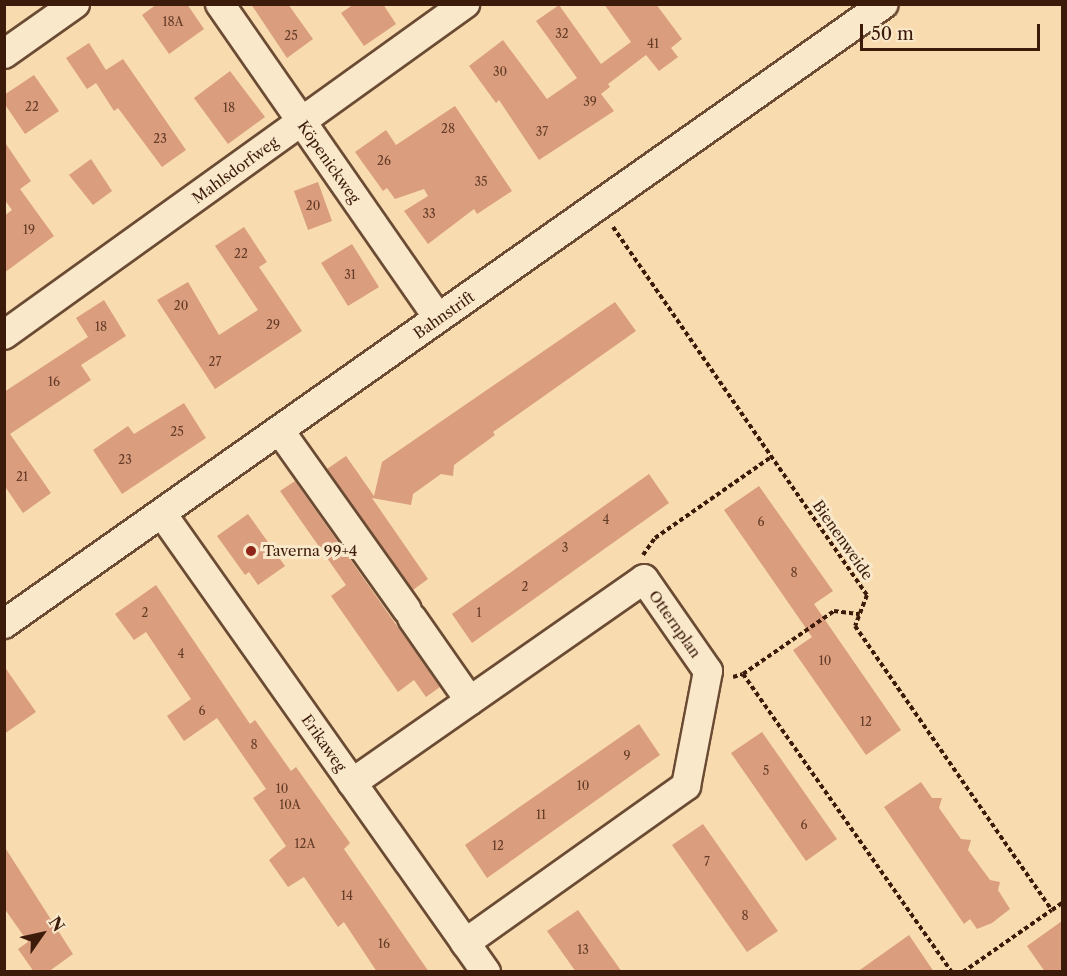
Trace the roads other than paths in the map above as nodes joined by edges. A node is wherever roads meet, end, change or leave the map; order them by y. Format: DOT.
graph roads {
  1 [pos="75,4"];
  2 [pos="220,4"];
  3 [pos="465,4"];
  4 [pos="884,4"];
  5 [pos="4,54"];
  6 [pos="301,123"];
  7 [pos="438,318"];
  8 [pos="4,335"];
  9 [pos="280,431"];
  10 [pos="163,515"];
  11 [pos="4,624"];
  12 [pos="470,701"];
  13 [pos="352,783"];
  14 [pos="465,943"];
  15 [pos="486,972"];
  1 -- 5 [label="street"];
  2 -- 6 [label="street, Köpenickweg"];
  3 -- 6 [label="street, Mahlsdorfweg"];
  4 -- 7 [label="street, Bahnstrift"];
  6 -- 7 [label="street, Köpenickweg"];
  6 -- 8 [label="street, Mahlsdorfweg"];
  7 -- 9 [label="street, Bahnstrift"];
  9 -- 10 [label="street, Bahnstrift"];
  9 -- 12 [label="street"];
  10 -- 11 [label="street, Bahnstrift"];
  10 -- 13 [label="street, Erikaweg"];
  12 -- 13 [label="street, Otternplan"];
  12 -- 14 [label="street, Otternplan"];
  13 -- 14 [label="street, Erikaweg"];
  14 -- 15 [label="street, Erikaweg"];
}
